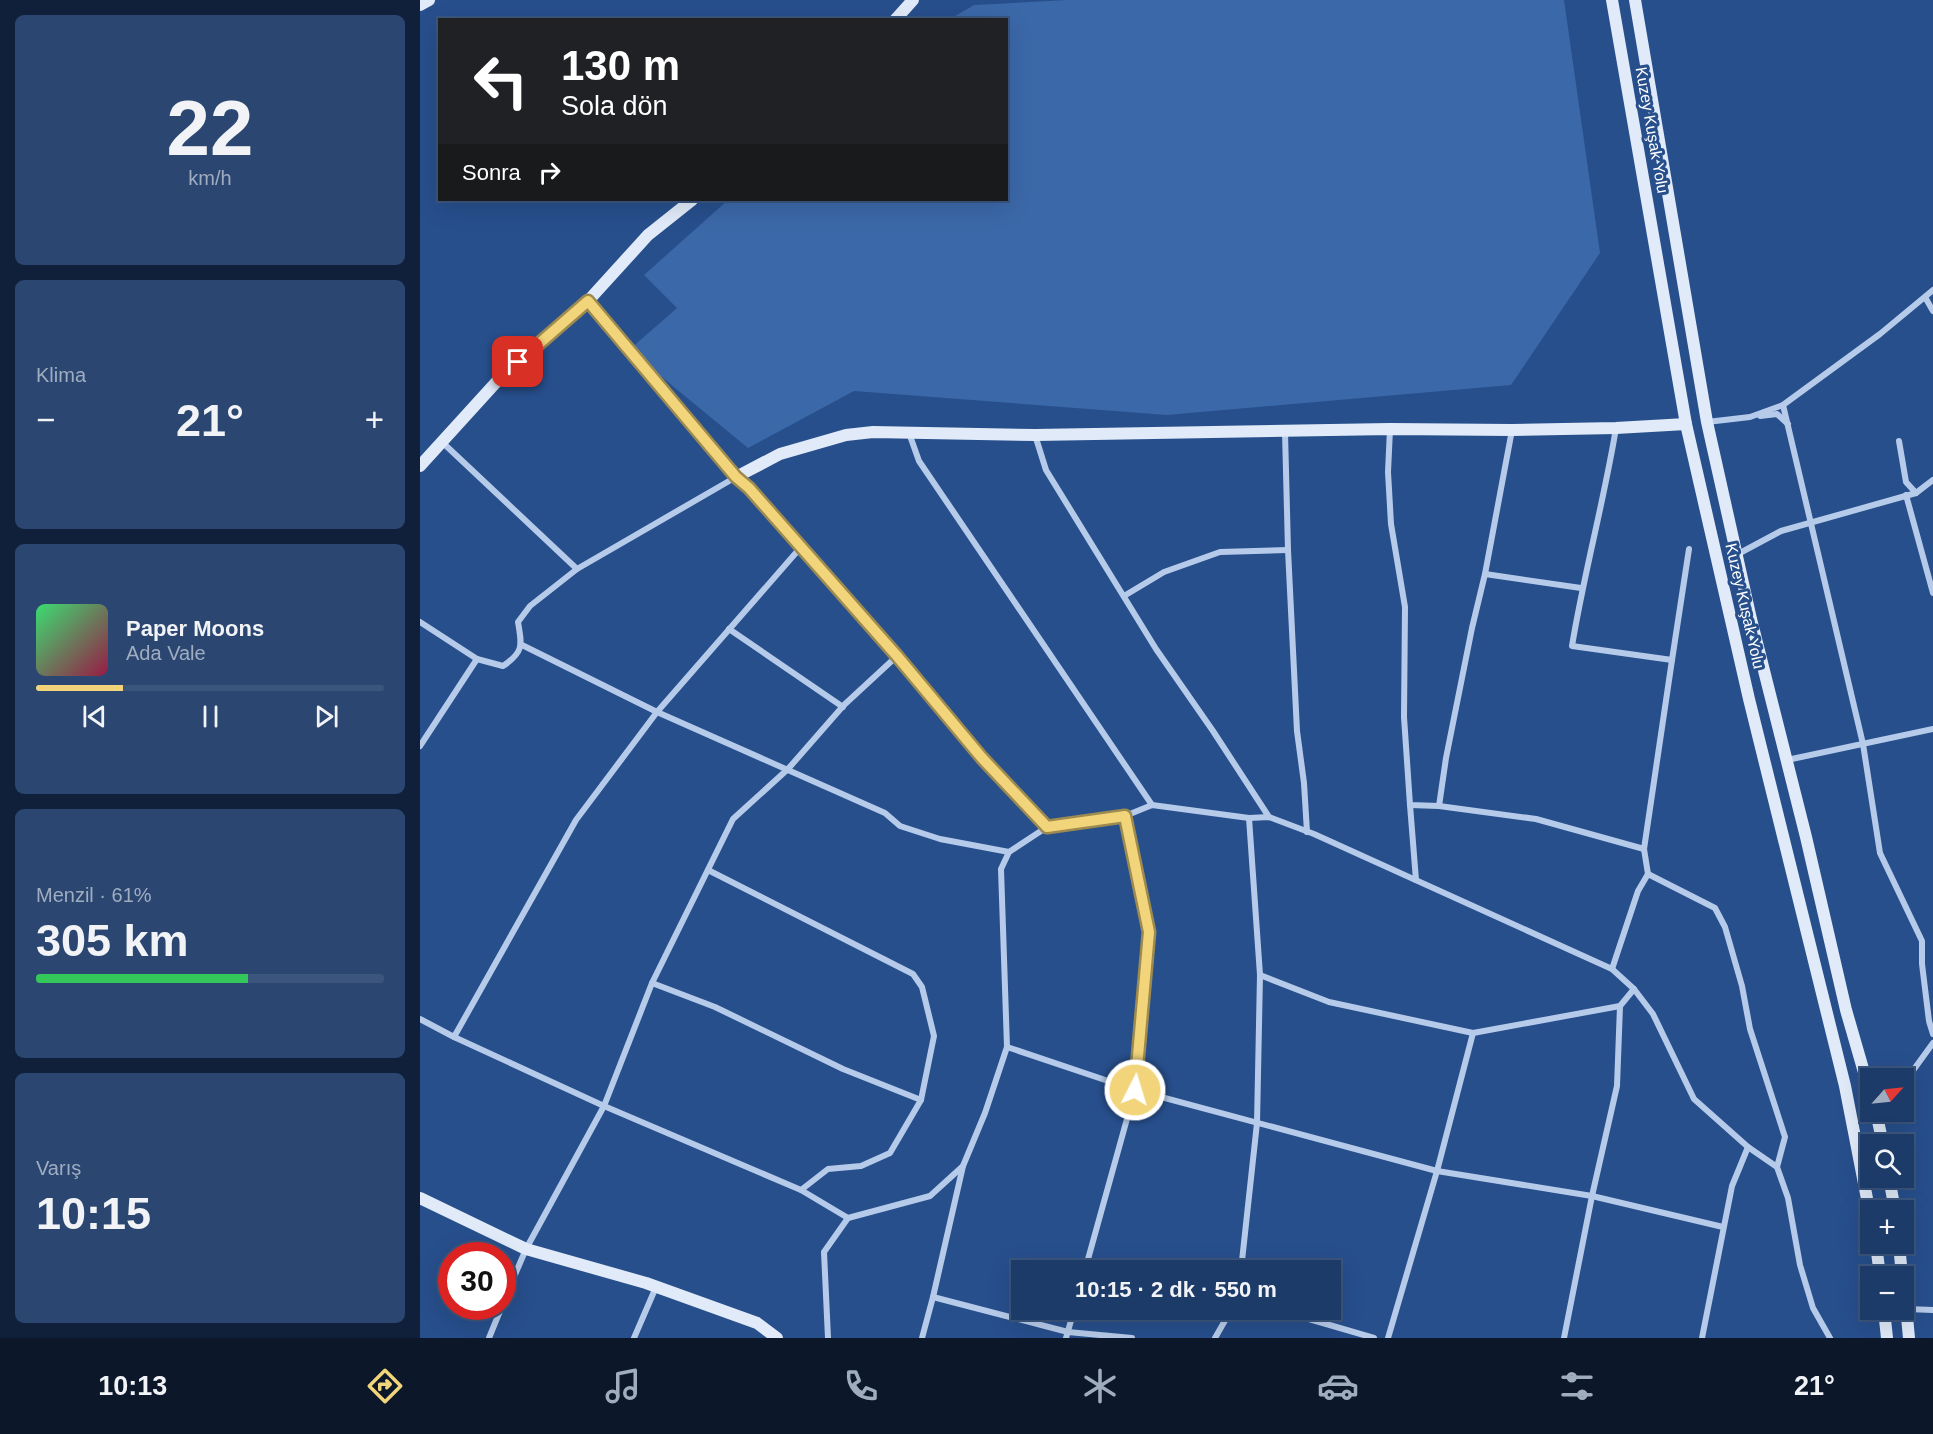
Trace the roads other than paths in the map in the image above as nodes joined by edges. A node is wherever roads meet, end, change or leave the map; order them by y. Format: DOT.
graph roads {
  1 [pos="429,0"];
  2 [pos="913,0"];
  3 [pos="1612,0"];
  4 [pos="1635,0"];
  5 [pos="420,5"];
  6 [pos="897,18"];
  7 [pos="691,201"];
  8 [pos="1933,290"];
  9 [pos="1925,297"];
  10 [pos="588,301"];
  11 [pos="1933,311"];
  12 [pos="1783,405"];
  13 [pos="1750,417"];
  14 [pos="1707,422"];
  15 [pos="1686,424"];
  16 [pos="1789,425"];
  17 [pos="1616,428"];
  18 [pos="1390,429"];
  19 [pos="1512,430"];
  20 [pos="1285,432"];
  21 [pos="909,433"];
  22 [pos="1035,435"];
  23 [pos="1899,441"];
  24 [pos="442,442"];
  25 [pos="420,466"];
  26 [pos="736,477"];
  27 [pos="1933,480"];
  28 [pos="1916,493"];
  29 [pos="1906,495"];
  30 [pos="1809,521"];
  31 [pos="801,547"];
  32 [pos="1689,549"];
  33 [pos="1288,550"];
  34 [pos="1738,554"];
  35 [pos="577,569"];
  36 [pos="1485,574"];
  37 [pos="1581,588"];
  38 [pos="1933,593"];
  39 [pos="1124,596"];
  40 [pos="420,622"];
  41 [pos="729,629"];
  42 [pos="522,645"];
  43 [pos="897,656"];
  44 [pos="477,659"];
  45 [pos="1672,660"];
  46 [pos="843,707"];
  47 [pos="657,712"];
  48 [pos="1933,729"];
  49 [pos="1863,744"];
  50 [pos="420,746"];
  51 [pos="1786,760"];
  52 [pos="788,769"];
  53 [pos="1152,805"];
  54 [pos="1410,805"];
  55 [pos="1439,806"];
  56 [pos="1125,816"];
  57 [pos="1269,817"];
  58 [pos="1249,818"];
  59 [pos="1047,827"];
  60 [pos="1308,831"];
  61 [pos="1644,849"];
  62 [pos="1009,852"];
  63 [pos="708,870"];
  64 [pos="1648,874"];
  65 [pos="1416,880"];
  66 [pos="1612,969"];
  67 [pos="1260,975"];
  68 [pos="652,983"];
  69 [pos="1634,988"];
  70 [pos="1620,1006"];
  71 [pos="420,1019"];
  72 [pos="1473,1033"];
  73 [pos="1933,1034"];
  74 [pos="454,1038"];
  75 [pos="1933,1043"];
  76 [pos="1007,1047"];
  77 [pos="1863,1068"];
  78 [pos="1914,1069"];
  79 [pos="1135,1090"];
  80 [pos="921,1101"];
  81 [pos="604,1106"];
  82 [pos="1257,1123"];
  83 [pos="1748,1147"];
  84 [pos="963,1166"];
  85 [pos="1777,1167"];
  86 [pos="1437,1171"];
  87 [pos="801,1190"];
  88 [pos="1592,1196"];
  89 [pos="420,1198"];
  90 [pos="1867,1200"];
  91 [pos="849,1218"];
  92 [pos="1723,1227"];
  93 [pos="526,1249"];
  94 [pos="1088,1260"];
  95 [pos="1242,1260"];
  96 [pos="516,1273"];
  97 [pos="656,1287"];
  98 [pos="933,1297"];
  99 [pos="1914,1309"];
  100 [pos="1933,1310"];
  101 [pos="496,1320"];
  102 [pos="1071,1320"];
  103 [pos="1225,1320"];
  104 [pos="1312,1320"];
  105 [pos="1885,1320"];
  106 [pos="1907,1320"];
  107 [pos="1067,1335"];
  108 [pos="489,1338"];
  109 [pos="634,1338"];
  110 [pos="777,1338"];
  111 [pos="828,1338"];
  112 [pos="922,1338"];
  113 [pos="1132,1338"];
  114 [pos="1215,1338"];
  115 [pos="1374,1338"];
  116 [pos="1388,1338"];
  117 [pos="1564,1338"];
  118 [pos="1702,1338"];
  119 [pos="1830,1338"];
  120 [pos="1887,1338"];
  121 [pos="1909,1338"];
  1 -- 5 [label="main road"];
  2 -- 6 [label="main road"];
  3 -- 15 [label="main road, Kuzey Kuşak Yolu"];
  4 -- 14 [label="main road, Kuzey Kuşak Yolu"];
  7 -- 10 [label="main road"];
  8 -- 9 [label="street"];
  9 -- 11 [label="street"];
  9 -- 12 [label="street"];
  10 -- 24 [label="main road"];
  10 -- 26 [label="main road"];
  12 -- 13 [label="street"];
  12 -- 16 [label="street"];
  13 -- 14 [label="street"];
  13 -- 16 [label="street"];
  14 -- 34 [label="main road, Kuzey Kuşak Yolu"];
  15 -- 17 [label="main road"];
  15 -- 90 [label="main road, Kuzey Kuşak Yolu"];
  16 -- 30 [label="street"];
  17 -- 19 [label="main road"];
  17 -- 37 [label="street"];
  18 -- 19 [label="main road"];
  18 -- 20 [label="main road"];
  18 -- 54 [label="street"];
  19 -- 36 [label="street"];
  20 -- 22 [label="main road"];
  20 -- 33 [label="street"];
  21 -- 22 [label="main road"];
  21 -- 26 [label="main road"];
  21 -- 53 [label="street"];
  22 -- 39 [label="street"];
  23 -- 28 [label="street"];
  24 -- 25 [label="main road"];
  24 -- 35 [label="street"];
  26 -- 31 [label="street"];
  26 -- 35 [label="street"];
  27 -- 28 [label="street"];
  28 -- 29 [label="street"];
  29 -- 30 [label="street"];
  29 -- 38 [label="street"];
  30 -- 34 [label="street"];
  30 -- 49 [label="street"];
  31 -- 41 [label="street"];
  31 -- 43 [label="street"];
  32 -- 45 [label="street"];
  33 -- 39 [label="street"];
  33 -- 60 [label="street"];
  34 -- 51 [label="main road, Kuzey Kuşak Yolu"];
  35 -- 42 [label="street"];
  36 -- 37 [label="street"];
  36 -- 55 [label="street"];
  37 -- 45 [label="street"];
  39 -- 57 [label="street"];
  40 -- 44 [label="street"];
  41 -- 46 [label="street"];
  41 -- 47 [label="street"];
  42 -- 44 [label="street"];
  42 -- 47 [label="street"];
  43 -- 46 [label="street"];
  43 -- 59 [label="street"];
  44 -- 50 [label="street"];
  45 -- 61 [label="street"];
  46 -- 52 [label="street"];
  47 -- 52 [label="street"];
  47 -- 74 [label="street"];
  48 -- 49 [label="street"];
  49 -- 51 [label="street"];
  49 -- 73 [label="street"];
  51 -- 77 [label="main road, Kuzey Kuşak Yolu"];
  52 -- 62 [label="street"];
  52 -- 63 [label="street"];
  53 -- 56 [label="street"];
  53 -- 58 [label="street"];
  54 -- 55 [label="street"];
  54 -- 65 [label="street"];
  55 -- 61 [label="street"];
  56 -- 59 [label="street"];
  56 -- 79 [label="street"];
  57 -- 58 [label="street"];
  57 -- 60 [label="street"];
  58 -- 67 [label="street"];
  59 -- 62 [label="street"];
  60 -- 65 [label="street"];
  61 -- 64 [label="street"];
  62 -- 76 [label="street"];
  63 -- 68 [label="street"];
  63 -- 80 [label="street"];
  64 -- 66 [label="street"];
  64 -- 85 [label="street"];
  65 -- 66 [label="street"];
  66 -- 69 [label="street"];
  67 -- 72 [label="street"];
  67 -- 82 [label="street"];
  68 -- 80 [label="street"];
  68 -- 81 [label="street"];
  69 -- 70 [label="street"];
  69 -- 83 [label="street"];
  70 -- 72 [label="street"];
  70 -- 88 [label="street"];
  71 -- 74 [label="street"];
  72 -- 86 [label="street"];
  74 -- 81 [label="street"];
  75 -- 78 [label="street"];
  76 -- 79 [label="street"];
  76 -- 84 [label="street"];
  79 -- 82 [label="street"];
  79 -- 94 [label="street"];
  80 -- 87 [label="street"];
  81 -- 87 [label="street"];
  81 -- 93 [label="street"];
  82 -- 86 [label="street"];
  82 -- 95 [label="street"];
  83 -- 85 [label="street"];
  83 -- 92 [label="street"];
  84 -- 91 [label="street"];
  84 -- 98 [label="street"];
  85 -- 119 [label="street"];
  86 -- 88 [label="street"];
  86 -- 116 [label="street"];
  87 -- 91 [label="street"];
  88 -- 92 [label="street"];
  88 -- 117 [label="street"];
  89 -- 93 [label="main road"];
  91 -- 111 [label="street"];
  92 -- 118 [label="street"];
  93 -- 96 [label="street"];
  93 -- 97 [label="main road"];
  97 -- 109 [label="street"];
  97 -- 110 [label="main road"];
  98 -- 107 [label="street"];
  98 -- 112 [label="street"];
  99 -- 100 [label="street"];
  101 -- 108 [label="street"];
  102 -- 107 [label="street"];
  103 -- 114 [label="street"];
  104 -- 115 [label="street"];
  105 -- 120 [label="main road"];
  106 -- 121 [label="main road"];
  107 -- 113 [label="street"];
}
